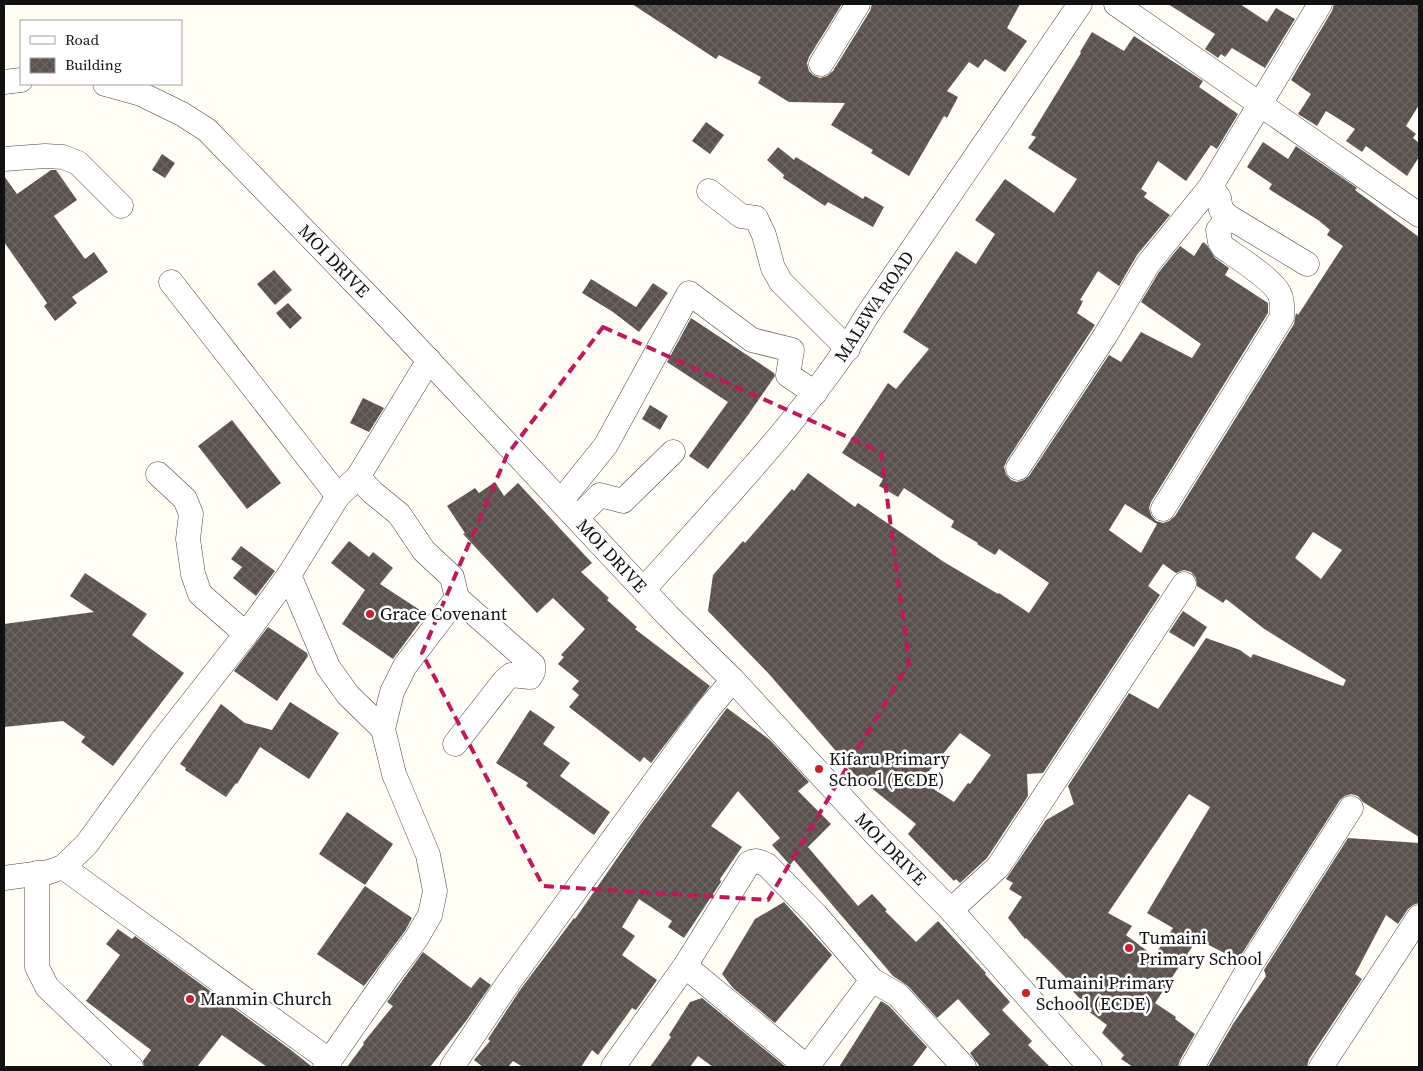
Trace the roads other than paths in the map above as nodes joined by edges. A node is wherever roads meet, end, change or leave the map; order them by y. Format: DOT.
graph roads {
  1 [pos="858,4"];
  2 [pos="1080,4"];
  3 [pos="1116,4"];
  4 [pos="1320,4"];
  5 [pos="821,64"];
  6 [pos="20,80"];
  7 [pos="4,82"];
  8 [pos="109,85"];
  9 [pos="1260,103"];
  10 [pos="4,159"];
  11 [pos="1211,186"];
  12 [pos="709,191"];
  13 [pos="121,206"];
  14 [pos="1419,215"];
  15 [pos="1229,217"];
  16 [pos="1307,264"];
  17 [pos="171,282"];
  18 [pos="848,348"];
  19 [pos="429,360"];
  20 [pos="815,393"];
  21 [pos="673,452"];
  22 [pos="1018,468"];
  23 [pos="158,474"];
  24 [pos="358,477"];
  25 [pos="338,496"];
  26 [pos="569,509"];
  27 [pos="1163,509"];
  28 [pos="289,575"];
  29 [pos="1184,584"];
  30 [pos="644,590"];
  31 [pos="457,598"];
  32 [pos="246,634"];
  33 [pos="733,680"];
  34 [pos="383,729"];
  35 [pos="456,744"];
  36 [pos="1351,808"];
  37 [pos="63,867"];
  38 [pos="37,874"];
  39 [pos="4,878"];
  40 [pos="950,910"];
  41 [pos="1419,917"];
  42 [pos="685,966"];
  43 [pos="872,980"];
  44 [pos="327,1064"];
  45 [pos="131,1067"];
  46 [pos="452,1067"];
  47 [pos="613,1067"];
  48 [pos="807,1067"];
  49 [pos="964,1067"];
  50 [pos="1090,1067"];
  51 [pos="1192,1067"];
  52 [pos="1321,1067"];
  1 -- 5 [label="street"];
  2 -- 18 [label="street, MALEWA ROAD"];
  3 -- 9 [label="street"];
  4 -- 9 [label="street"];
  6 -- 7 [label="street"];
  8 -- 19 [label="street, MOI DRIVE"];
  9 -- 11 [label="street"];
  9 -- 14 [label="street"];
  10 -- 13 [label="street"];
  11 -- 15 [label="street"];
  11 -- 22 [label="street"];
  12 -- 18 [label="street"];
  15 -- 16 [label="street"];
  15 -- 27 [label="street"];
  17 -- 25 [label="street"];
  18 -- 20 [label="street, MALEWA ROAD"];
  19 -- 24 [label="street"];
  19 -- 26 [label="street, MOI DRIVE"];
  20 -- 26 [label="street"];
  20 -- 30 [label="street, MALEWA ROAD"];
  21 -- 26 [label="street"];
  23 -- 32 [label="street"];
  24 -- 25 [label="street"];
  24 -- 31 [label="street"];
  25 -- 28 [label="street"];
  26 -- 30 [label="street, MOI DRIVE"];
  28 -- 32 [label="street"];
  28 -- 34 [label="street"];
  29 -- 40 [label="street"];
  30 -- 33 [label="street, MOI DRIVE"];
  31 -- 34 [label="street"];
  31 -- 35 [label="street"];
  32 -- 37 [label="street"];
  33 -- 40 [label="street, MOI DRIVE"];
  33 -- 46 [label="street"];
  34 -- 44 [label="street"];
  36 -- 51 [label="street"];
  37 -- 38 [label="street"];
  37 -- 44 [label="street"];
  38 -- 39 [label="street"];
  38 -- 45 [label="street"];
  40 -- 50 [label="street, MOI DRIVE"];
  41 -- 52 [label="street"];
  42 -- 43 [label="street"];
  42 -- 47 [label="street"];
  42 -- 48 [label="street"];
  43 -- 48 [label="street"];
  43 -- 49 [label="street"];
}
